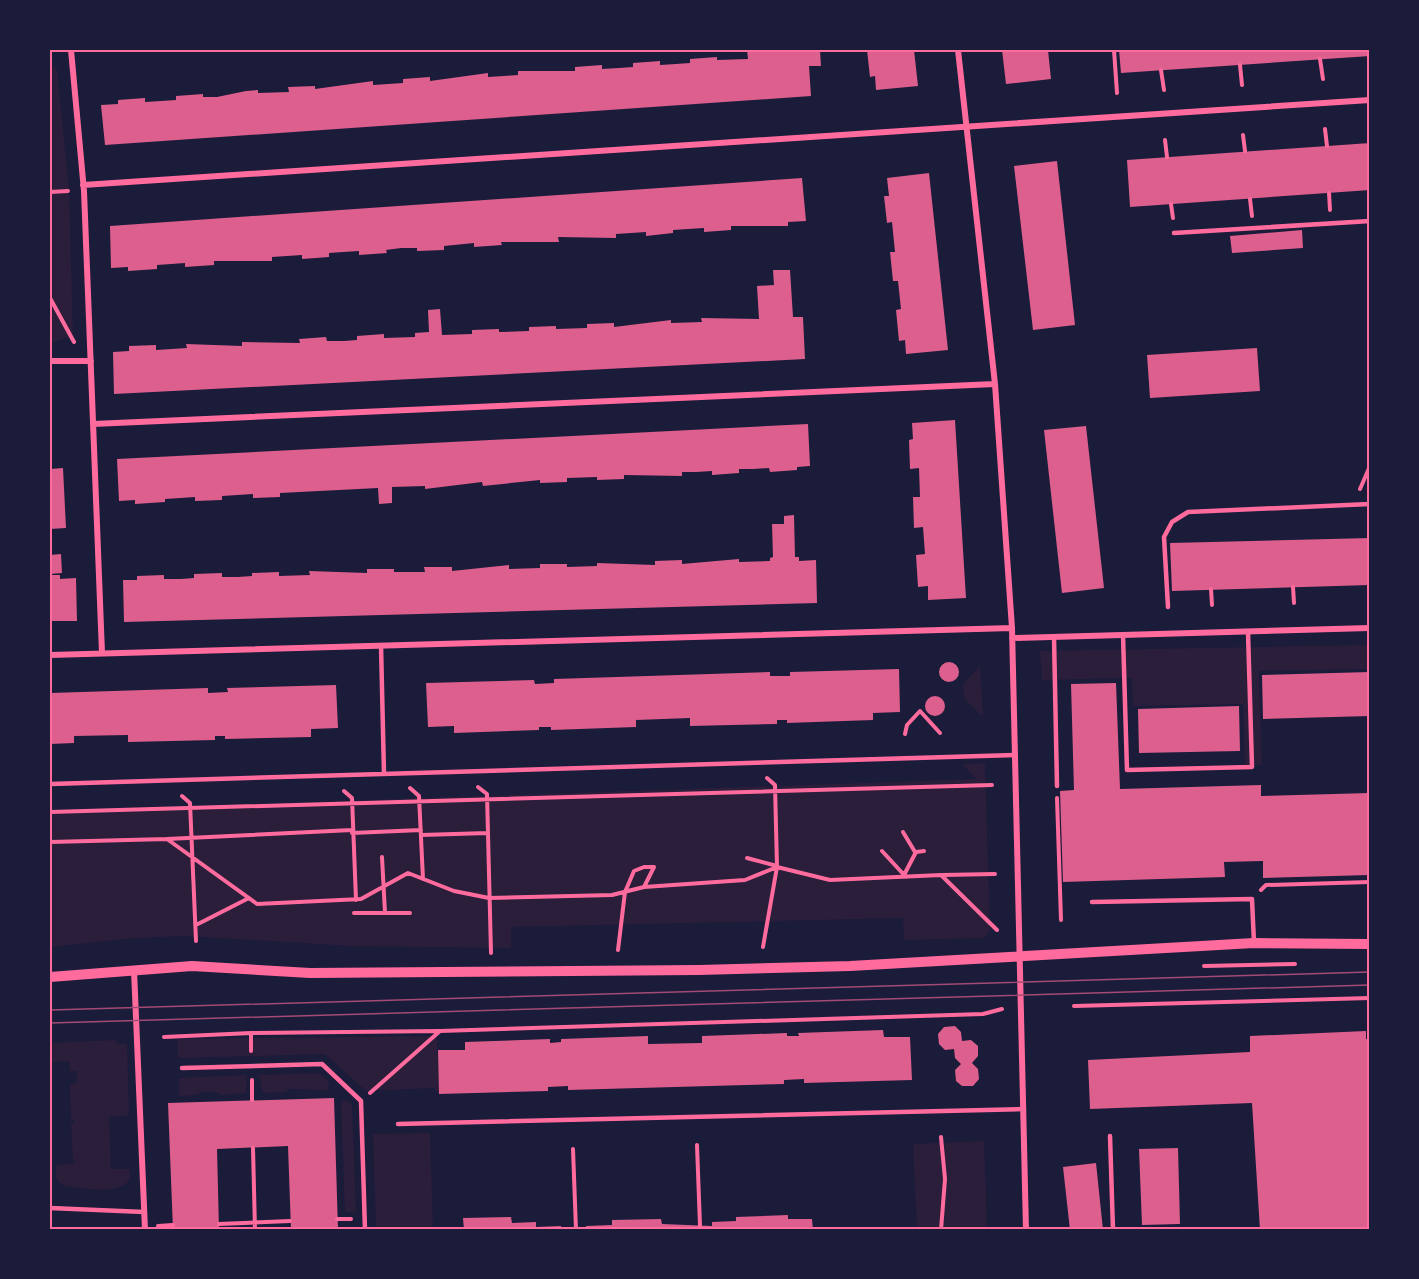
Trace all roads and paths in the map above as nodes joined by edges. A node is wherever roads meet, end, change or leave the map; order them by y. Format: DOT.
graph roads {
  1 [pos="71,50"];
  2 [pos="958,50"];
  3 [pos="1114,50"];
  4 [pos="1320,59"];
  5 [pos="1240,65"];
  6 [pos="1161,70"];
  7 [pos="1323,79"];
  8 [pos="1242,85"];
  9 [pos="1164,90"];
  10 [pos="1117,93"];
  11 [pos="1370,100"];
  12 [pos="967,128"];
  13 [pos="1325,129"];
  14 [pos="1244,135"];
  15 [pos="1165,140"];
  16 [pos="1327,146"];
  17 [pos="1245,151"];
  18 [pos="1167,157"];
  19 [pos="83,185"];
  20 [pos="1370,221"];
  21 [pos="1174,232"];
  22 [pos="50,298"];
  23 [pos="50,361"];
  24 [pos="91,361"];
  25 [pos="995,384"];
  26 [pos="93,424"];
  27 [pos="1370,466"];
  28 [pos="1370,504"];
  29 [pos="1350,505"];
  30 [pos="1293,587"];
  31 [pos="1211,589"];
  32 [pos="1294,603"];
  33 [pos="1212,606"];
  34 [pos="1168,607"];
  35 [pos="1012,627"];
  36 [pos="1370,628"];
  37 [pos="1248,632"];
  38 [pos="1123,635"];
  39 [pos="1054,637"];
  40 [pos="1012,638"];
  41 [pos="381,645"];
  42 [pos="102,653"];
  43 [pos="50,655"];
  44 [pos="940,733"];
  45 [pos="905,734"];
  46 [pos="1015,755"];
  47 [pos="384,774"];
  48 [pos="50,784"];
  49 [pos="992,785"];
  50 [pos="1057,786"];
  51 [pos="775,792"];
  52 [pos="487,799"];
  53 [pos="420,801"];
  54 [pos="352,804"];
  55 [pos="190,809"];
  56 [pos="50,812"];
  57 [pos="352,831"];
  58 [pos="903,832"];
  59 [pos="421,833"];
  60 [pos="488,833"];
  61 [pos="192,837"];
  62 [pos="167,839"];
  63 [pos="50,842"];
  64 [pos="882,851"];
  65 [pos="924,851"];
  66 [pos="915,853"];
  67 [pos="382,857"];
  68 [pos="193,858"];
  69 [pos="747,858"];
  70 [pos="777,867"];
  71 [pos="995,874"];
  72 [pos="941,875"];
  73 [pos="905,876"];
  74 [pos="423,879"];
  75 [pos="1370,882"];
  76 [pos="384,886"];
  77 [pos="644,887"];
  78 [pos="625,892"];
  79 [pos="249,898"];
  80 [pos="489,898"];
  81 [pos="1252,898"];
  82 [pos="356,900"];
  83 [pos="1092,902"];
  84 [pos="354,913"];
  85 [pos="385,913"];
  86 [pos="410,913"];
  87 [pos="1061,920"];
  88 [pos="196,925"];
  89 [pos="997,930"];
  90 [pos="196,941"];
  91 [pos="1254,943"];
  92 [pos="1370,944"];
  93 [pos="763,947"];
  94 [pos="618,950"];
  95 [pos="492,953"];
  96 [pos="1020,957"];
  97 [pos="134,970"];
  98 [pos="50,977"];
  99 [pos="1370,998"];
  100 [pos="1074,1006"];
  101 [pos="1002,1010"];
  102 [pos="440,1031"];
  103 [pos="164,1037"];
  104 [pos="182,1068"];
  105 [pos="361,1101"];
  106 [pos="1024,1109"];
  107 [pos="398,1124"];
  108 [pos="1110,1136"];
  109 [pos="941,1137"];
  110 [pos="697,1145"];
  111 [pos="253,1148"];
  112 [pos="573,1149"];
  113 [pos="50,1208"];
  114 [pos="144,1212"];
  115 [pos="290,1221"];
  116 [pos="255,1222"];
  117 [pos="219,1224"];
  118 [pos="700,1226"];
  119 [pos="145,1230"];
  120 [pos="255,1230"];
  121 [pos="364,1230"];
  122 [pos="576,1230"];
  123 [pos="941,1230"];
  124 [pos="1026,1230"];
  125 [pos="1113,1230"];
  1 -- 19 [label="street"];
  2 -- 12 [label="street"];
  3 -- 10 [label="path"];
  4 -- 7 [label="path"];
  5 -- 8 [label="path"];
  6 -- 9 [label="path"];
  11 -- 12 [label="street"];
  12 -- 19 [label="street"];
  12 -- 25 [label="street"];
  13 -- 16 [label="path"];
  14 -- 17 [label="path"];
  15 -- 18 [label="path"];
  19 -- 24 [label="street"];
  20 -- 21 [label="lane"];
  22 -- 24 [label="path"];
  23 -- 24 [label="street"];
  24 -- 26 [label="street"];
  25 -- 26 [label="street"];
  25 -- 35 [label="street"];
  26 -- 42 [label="street"];
  27 -- 29 [label="path"];
  28 -- 29 [label="lane"];
  29 -- 34 [label="lane"];
  30 -- 32 [label="path"];
  31 -- 33 [label="path"];
  35 -- 40 [label="street"];
  35 -- 41 [label="street"];
  36 -- 37 [label="street"];
  37 -- 38 [label="street"];
  37 -- 38 [label="lane"];
  38 -- 39 [label="street"];
  39 -- 40 [label="street"];
  39 -- 50 [label="lane"];
  40 -- 46 [label="street"];
  41 -- 42 [label="street"];
  41 -- 47 [label="lane"];
  42 -- 43 [label="street"];
  44 -- 45 [label="path"];
  46 -- 47 [label="lane"];
  46 -- 96 [label="street"];
  47 -- 48 [label="lane"];
  49 -- 51 [label="path"];
  50 -- 87 [label="path"];
  51 -- 52 [label="path"];
  51 -- 70 [label="path"];
  52 -- 53 [label="path"];
  52 -- 60 [label="path"];
  53 -- 54 [label="path"];
  53 -- 59 [label="path"];
  54 -- 55 [label="path"];
  54 -- 57 [label="path"];
  55 -- 56 [label="path"];
  55 -- 61 [label="path"];
  57 -- 59 [label="path"];
  57 -- 61 [label="path"];
  57 -- 82 [label="path"];
  58 -- 66 [label="path"];
  59 -- 60 [label="path"];
  59 -- 74 [label="path"];
  60 -- 80 [label="path"];
  61 -- 62 [label="path"];
  61 -- 68 [label="path"];
  62 -- 63 [label="path"];
  62 -- 68 [label="path"];
  64 -- 73 [label="path"];
  65 -- 66 [label="path"];
  66 -- 73 [label="path"];
  67 -- 76 [label="path"];
  68 -- 79 [label="path"];
  68 -- 88 [label="path"];
  69 -- 70 [label="path"];
  70 -- 73 [label="path"];
  70 -- 77 [label="path"];
  70 -- 93 [label="path"];
  71 -- 72 [label="path"];
  72 -- 73 [label="path"];
  72 -- 89 [label="path"];
  74 -- 76 [label="path"];
  74 -- 80 [label="path"];
  75 -- 81 [label="path"];
  76 -- 82 [label="path"];
  76 -- 85 [label="path"];
  77 -- 78 [label="path"];
  77 -- 78 [label="path"];
  78 -- 80 [label="path"];
  78 -- 94 [label="path"];
  79 -- 82 [label="path"];
  79 -- 88 [label="path"];
  80 -- 95 [label="path"];
  81 -- 83 [label="lane"];
  81 -- 91 [label="lane"];
  84 -- 85 [label="path"];
  85 -- 86 [label="path"];
  88 -- 90 [label="path"];
  91 -- 92 [label="street"];
  91 -- 96 [label="street"];
  96 -- 97 [label="street"];
  96 -- 106 [label="street"];
  97 -- 98 [label="street"];
  97 -- 114 [label="street"];
  99 -- 100 [label="path"];
  101 -- 102 [label="path"];
  102 -- 103 [label="path"];
  102 -- 105 [label="path"];
  104 -- 105 [label="lane"];
  105 -- 121 [label="lane"];
  106 -- 107 [label="lane"];
  106 -- 124 [label="street"];
  108 -- 125 [label="lane"];
  109 -- 123 [label="path"];
  110 -- 118 [label="path"];
  111 -- 116 [label="path"];
  112 -- 122 [label="path"];
  113 -- 114 [label="lane"];
  114 -- 119 [label="street"];
  115 -- 116 [label="path"];
  116 -- 117 [label="path"];
  116 -- 120 [label="path"];
}
